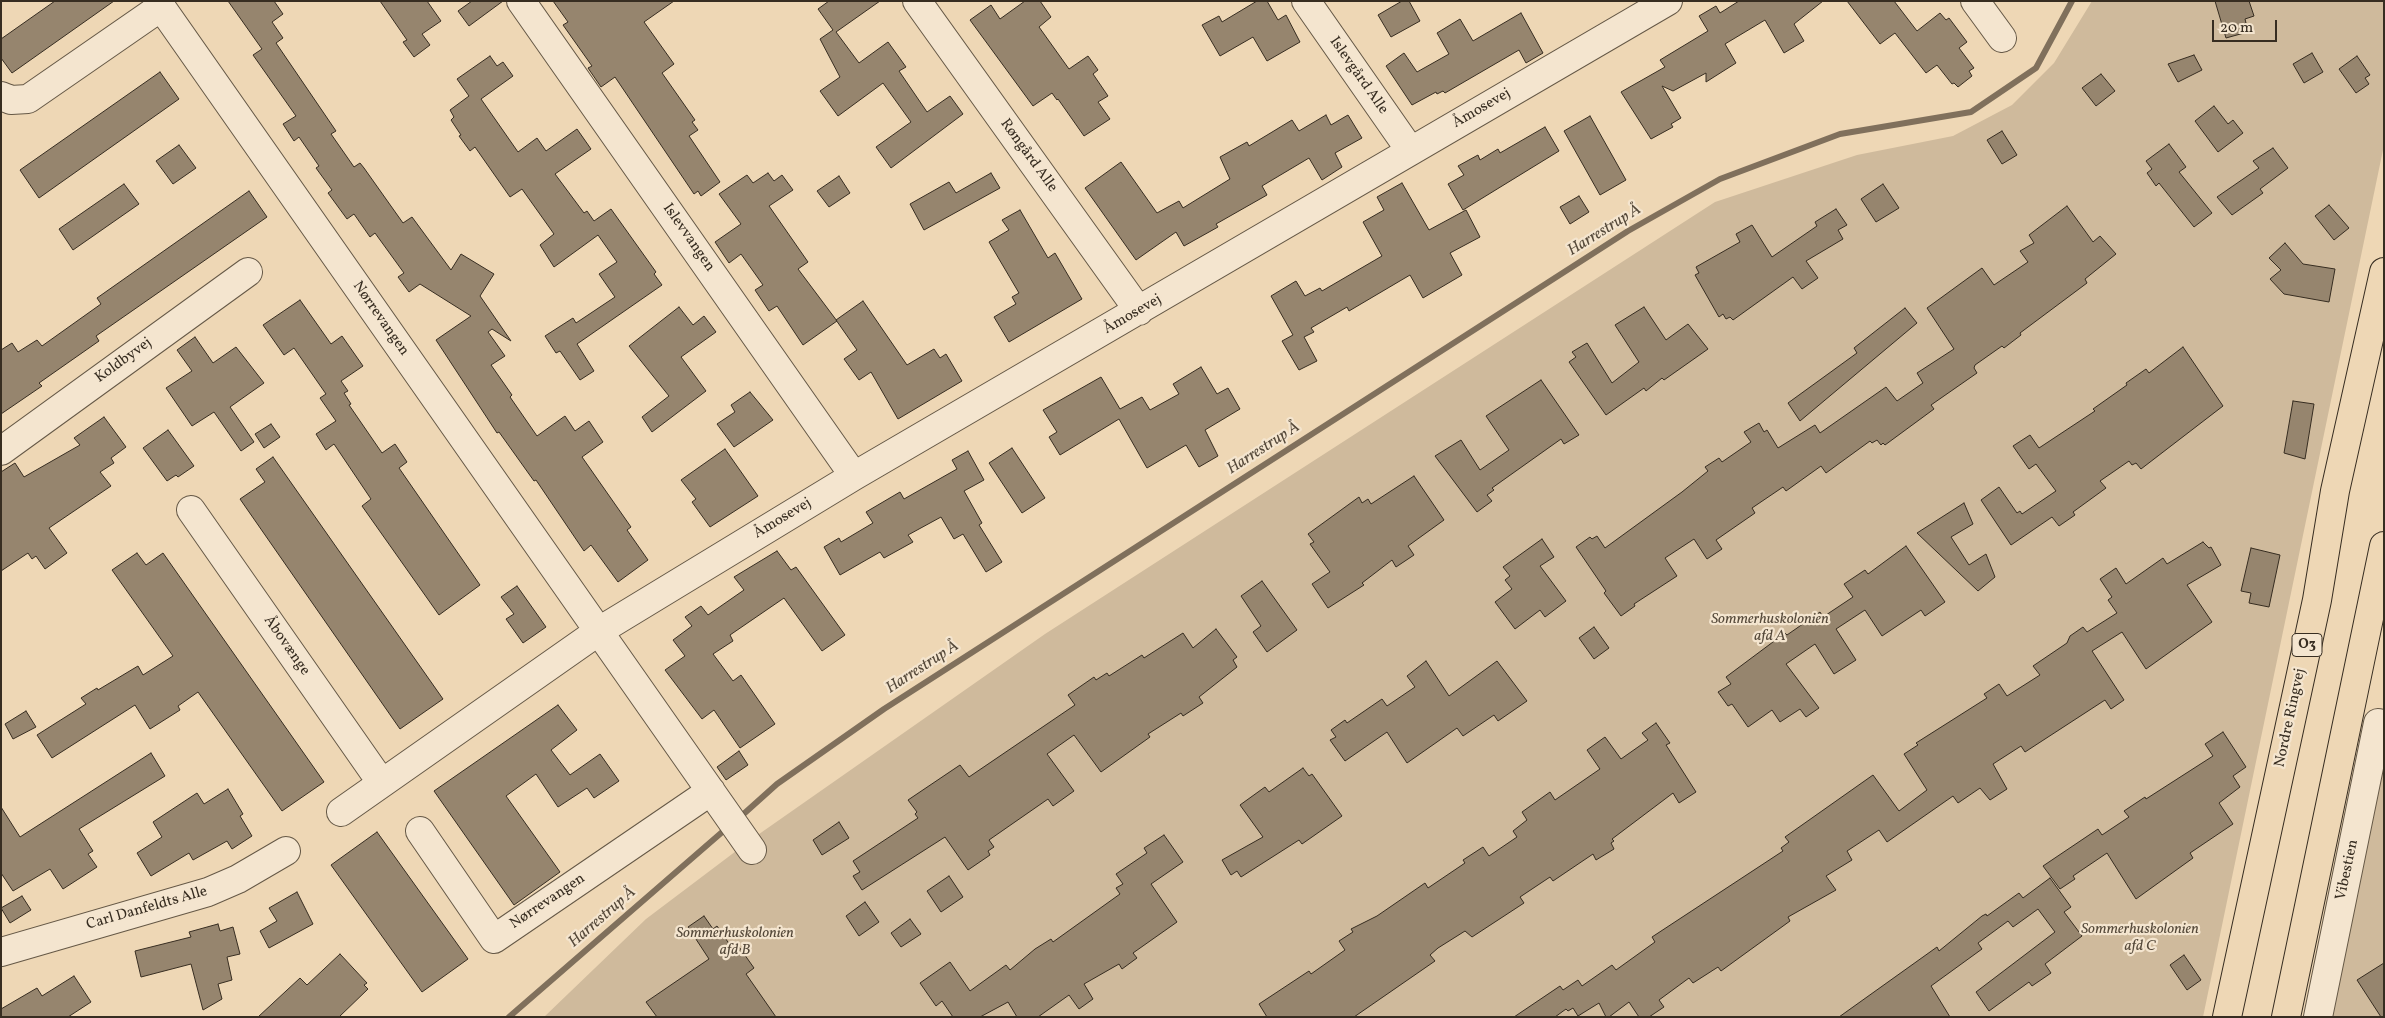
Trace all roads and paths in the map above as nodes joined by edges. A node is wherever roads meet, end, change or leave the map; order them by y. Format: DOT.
graph roads {
  1 [pos="522,1"];
  2 [pos="917,1"];
  3 [pos="1306,1"];
  4 [pos="1668,1"];
  5 [pos="1975,1"];
  6 [pos="159,4"];
  7 [pos="2002,38"];
  8 [pos="1,96"];
  9 [pos="1410,150"];
  10 [pos="248,272"];
  11 [pos="2384,272"];
  12 [pos="1139,311"];
  13 [pos="1,451"];
  14 [pos="854,476"];
  15 [pos="191,510"];
  16 [pos="2384,546"];
  17 [pos="600,631"];
  18 [pos="2378,723"];
  19 [pos="381,782"];
  20 [pos="716,799"];
  21 [pos="341,812"];
  22 [pos="420,831"];
  23 [pos="750,847"];
  24 [pos="286,851"];
  25 [pos="1,952"];
  26 [pos="2228,1017"];
  27 [pos="2286,1017"];
  28 [pos="2318,1017"];
  1 -- 14 [label="street, Islevvangen"];
  2 -- 12 [label="street, Røngård Alle"];
  3 -- 9 [label="street, Islevgård Alle"];
  4 -- 9 [label="street, Åmosevej"];
  5 -- 7 [label="street"];
  6 -- 8 [label="street, Nørrevangen"];
  6 -- 17 [label="street, Nørrevangen"];
  9 -- 12 [label="street, Åmosevej"];
  10 -- 13 [label="street, Koldbyvej"];
  11 -- 26 [label="main road, Nordre Ringvej / O3"];
  12 -- 14 [label="street, Åmosevej"];
  14 -- 17 [label="street, Åmosevej"];
  15 -- 19 [label="street, Åbovænge"];
  16 -- 27 [label="main road"];
  17 -- 19 [label="street"];
  17 -- 20 [label="street, Nørrevangen"];
  18 -- 28 [label="street, Vibestien"];
  19 -- 21 [label="street"];
  20 -- 22 [label="street, Nørrevangen"];
  20 -- 23 [label="street, Nørrevangen"];
  24 -- 25 [label="street, Carl Danfeldts Alle"];
}
